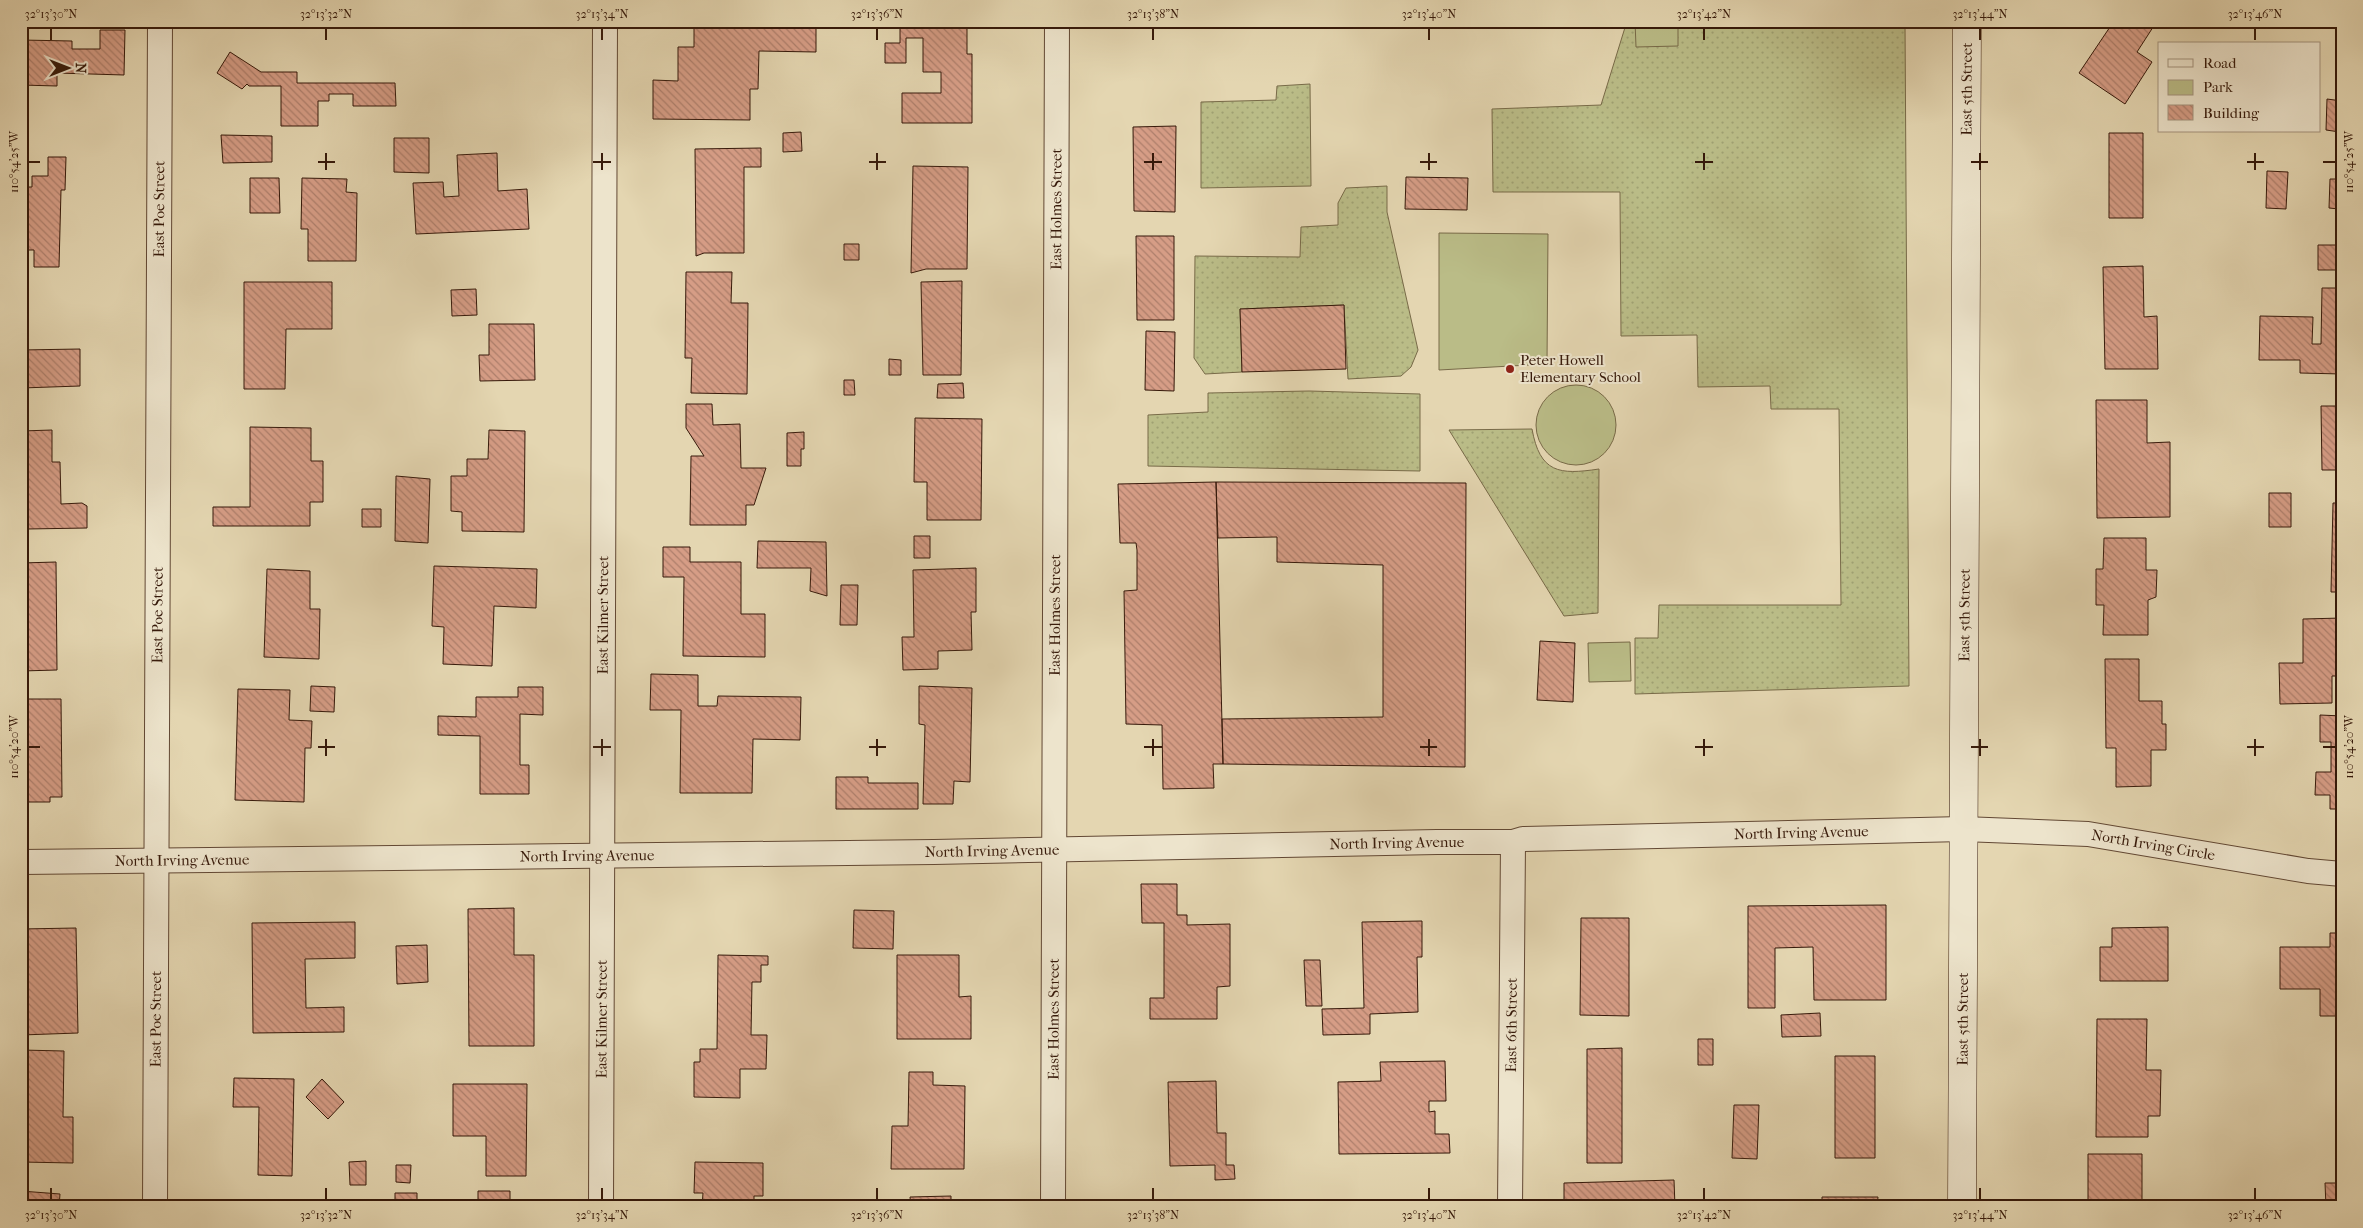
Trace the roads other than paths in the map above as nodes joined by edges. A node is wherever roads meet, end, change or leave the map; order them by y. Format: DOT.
graph roads {
  1 [pos="160,21"];
  2 [pos="605,21"];
  3 [pos="1057,21"];
  4 [pos="1967,21"];
  5 [pos="1963,829"];
  6 [pos="1513,842"];
  7 [pos="1056,850"];
  8 [pos="603,856"];
  9 [pos="158,860"];
  10 [pos="21,862"];
  11 [pos="2342,874"];
  12 [pos="155,1207"];
  13 [pos="601,1207"];
  14 [pos="1053,1207"];
  15 [pos="1510,1207"];
  16 [pos="1962,1207"];
  1 -- 9 [label="street, East Poe Street"];
  2 -- 8 [label="street, East Kilmer Street"];
  3 -- 7 [label="street, East Holmes Street"];
  4 -- 5 [label="street, East 5th Street"];
  5 -- 6 [label="street, North Irving Avenue"];
  5 -- 11 [label="street, North Irving Circle"];
  5 -- 16 [label="street, East 5th Street"];
  6 -- 7 [label="street, North Irving Avenue"];
  6 -- 15 [label="street, East 6th Street"];
  7 -- 8 [label="street, North Irving Avenue"];
  7 -- 14 [label="street, East Holmes Street"];
  8 -- 9 [label="street, North Irving Avenue"];
  8 -- 13 [label="street, East Kilmer Street"];
  9 -- 10 [label="street, North Irving Avenue"];
  9 -- 12 [label="street, East Poe Street"];
}
